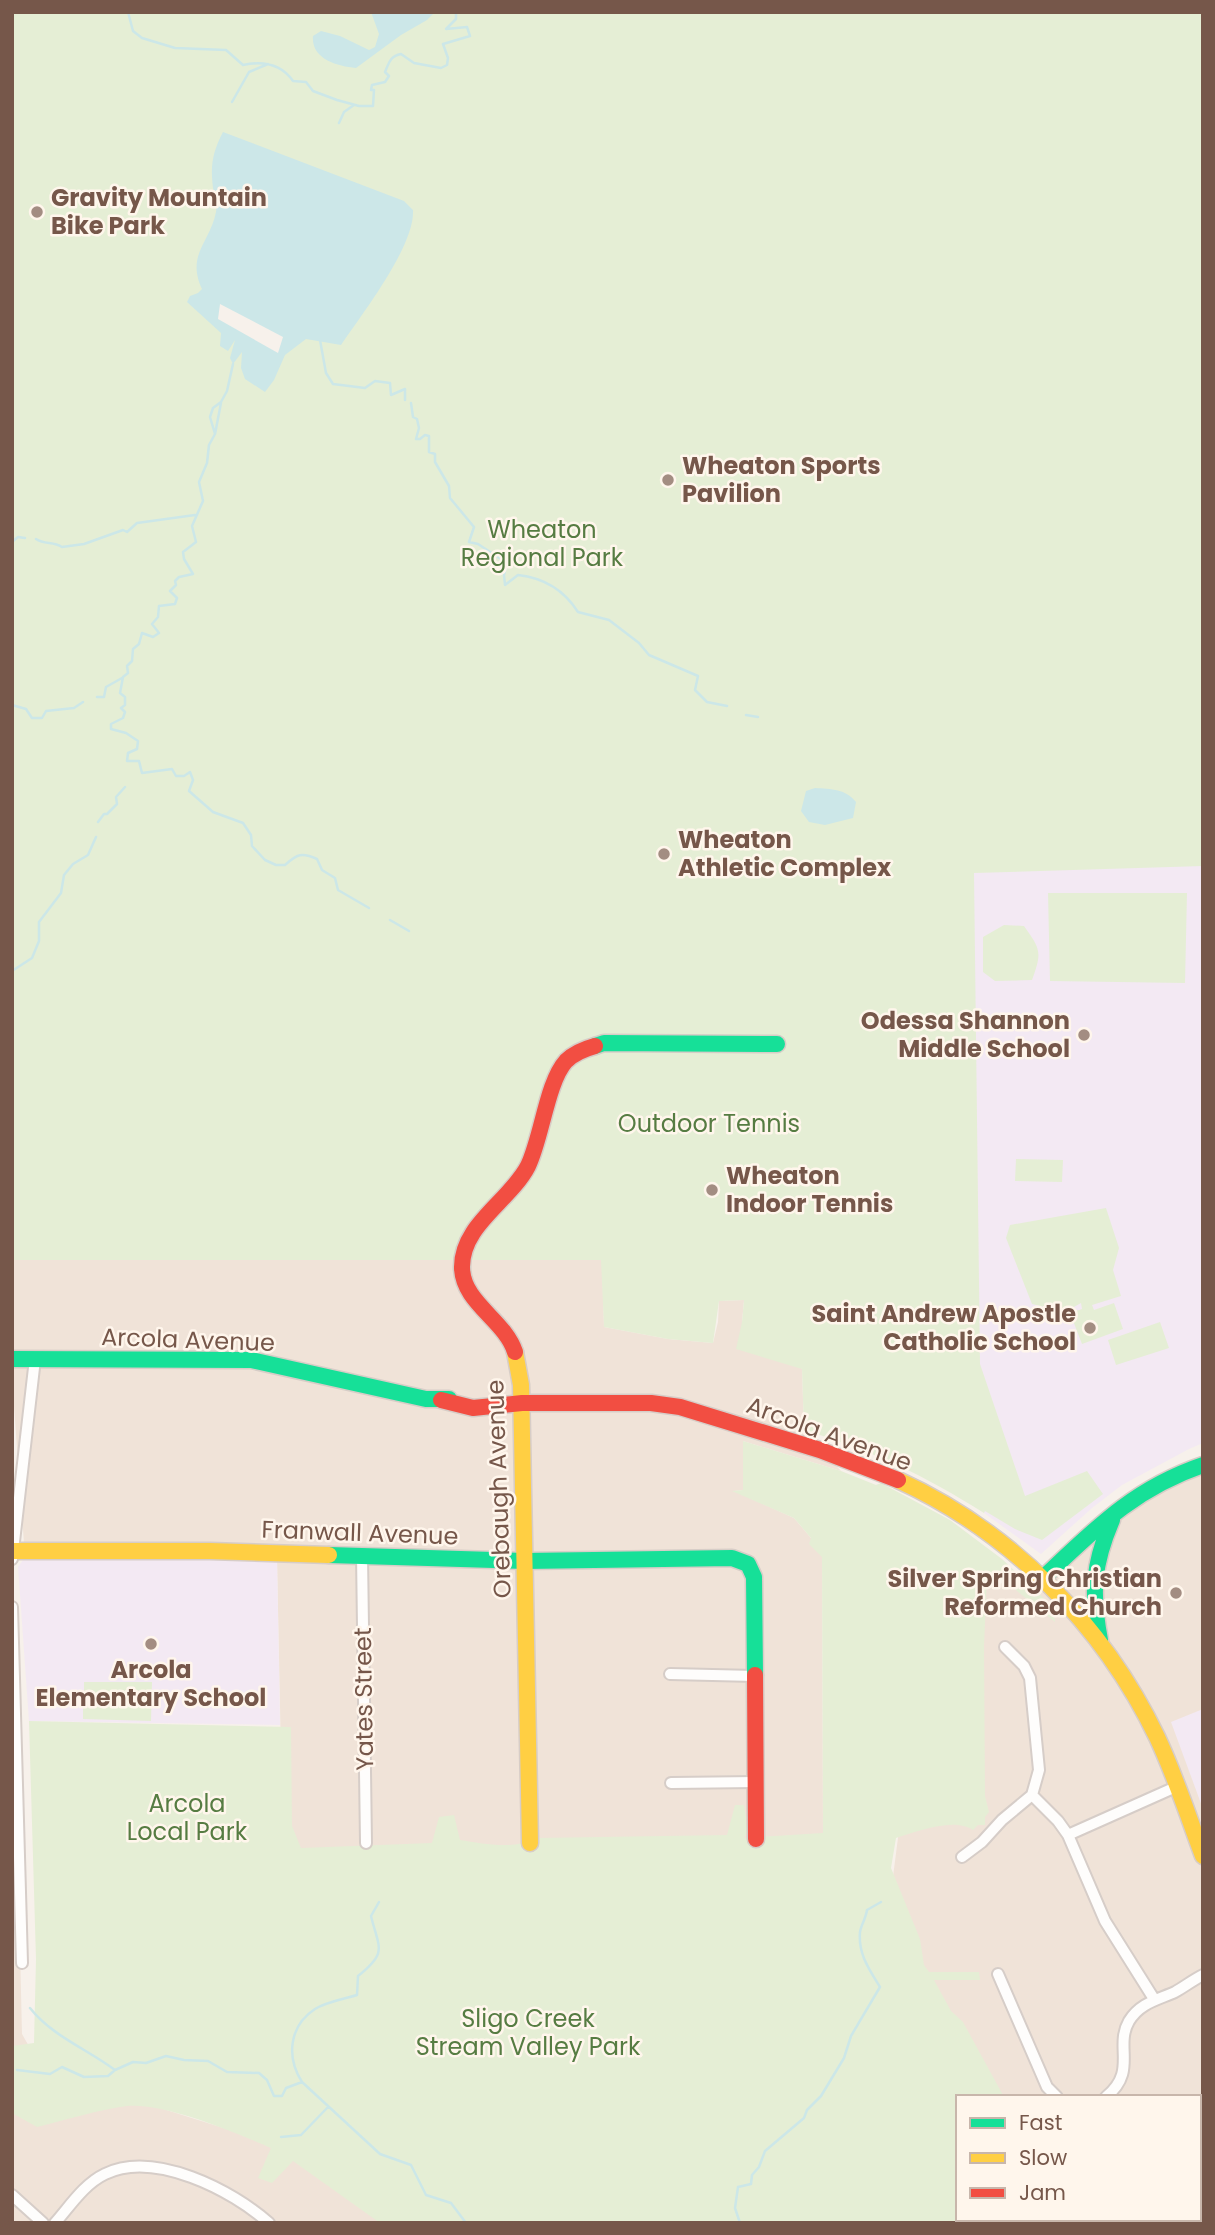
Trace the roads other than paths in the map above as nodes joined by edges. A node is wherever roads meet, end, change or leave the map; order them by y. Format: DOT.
graph roads {
  1 [pos="777,1044"];
  2 [pos="12,1359"];
  3 [pos="35,1359"];
  4 [pos="522,1404"];
  5 [pos="1203,1465"];
  6 [pos="1115,1514"];
  7 [pos="13,1551"];
  8 [pos="362,1555"];
  9 [pos="12,1559"];
  10 [pos="524,1561"];
  11 [pos="1043,1578"];
  12 [pos="12,1607"];
  13 [pos="1005,1647"];
  14 [pos="1102,1648"];
  15 [pos="670,1674"];
  16 [pos="755,1676"];
  17 [pos="13,1679"];
  18 [pos="756,1782"];
  19 [pos="671,1783"];
  20 [pos="1178,1786"];
  21 [pos="1032,1795"];
  22 [pos="1068,1835"];
  23 [pos="756,1839"];
  24 [pos="366,1843"];
  25 [pos="530,1843"];
  26 [pos="1203,1856"];
  27 [pos="962,1857"];
  28 [pos="17,1911"];
  29 [pos="22,1963"];
  30 [pos="998,1974"];
  31 [pos="1203,1975"];
  32 [pos="1154,1999"];
  33 [pos="1055,2095"];
  34 [pos="1108,2095"];
  35 [pos="12,2195"];
  36 [pos="43,2223"];
  37 [pos="55,2223"];
  38 [pos="269,2223"];
  1 -- 4 [label="street, Orebaugh Avenue"];
  2 -- 3 [label="street, Arcola Avenue"];
  3 -- 4 [label="street, Arcola Avenue"];
  3 -- 7 [label="street"];
  4 -- 10 [label="street, Orebaugh Avenue"];
  4 -- 11 [label="street, Arcola Avenue"];
  5 -- 6 [label="street"];
  6 -- 11 [label="street"];
  6 -- 14 [label="street"];
  7 -- 8 [label="street, Franwall Avenue"];
  7 -- 9 [label="street"];
  8 -- 10 [label="street, Franwall Avenue"];
  8 -- 24 [label="street, Yates Street"];
  10 -- 16 [label="street, Franwall Avenue"];
  10 -- 25 [label="street, Orebaugh Avenue"];
  11 -- 14 [label="street, Arcola Avenue"];
  12 -- 17 [label="street"];
  13 -- 21 [label="street"];
  14 -- 20 [label="street, Arcola Avenue"];
  15 -- 16 [label="street"];
  16 -- 18 [label="street"];
  17 -- 28 [label="street"];
  18 -- 19 [label="street"];
  18 -- 23 [label="street"];
  20 -- 22 [label="street"];
  20 -- 26 [label="street, Arcola Avenue"];
  21 -- 22 [label="street"];
  21 -- 27 [label="street"];
  22 -- 32 [label="street"];
  28 -- 29 [label="street"];
  30 -- 33 [label="street"];
  31 -- 32 [label="street"];
  32 -- 34 [label="street"];
  35 -- 36 [label="street"];
  37 -- 38 [label="street"];
}
